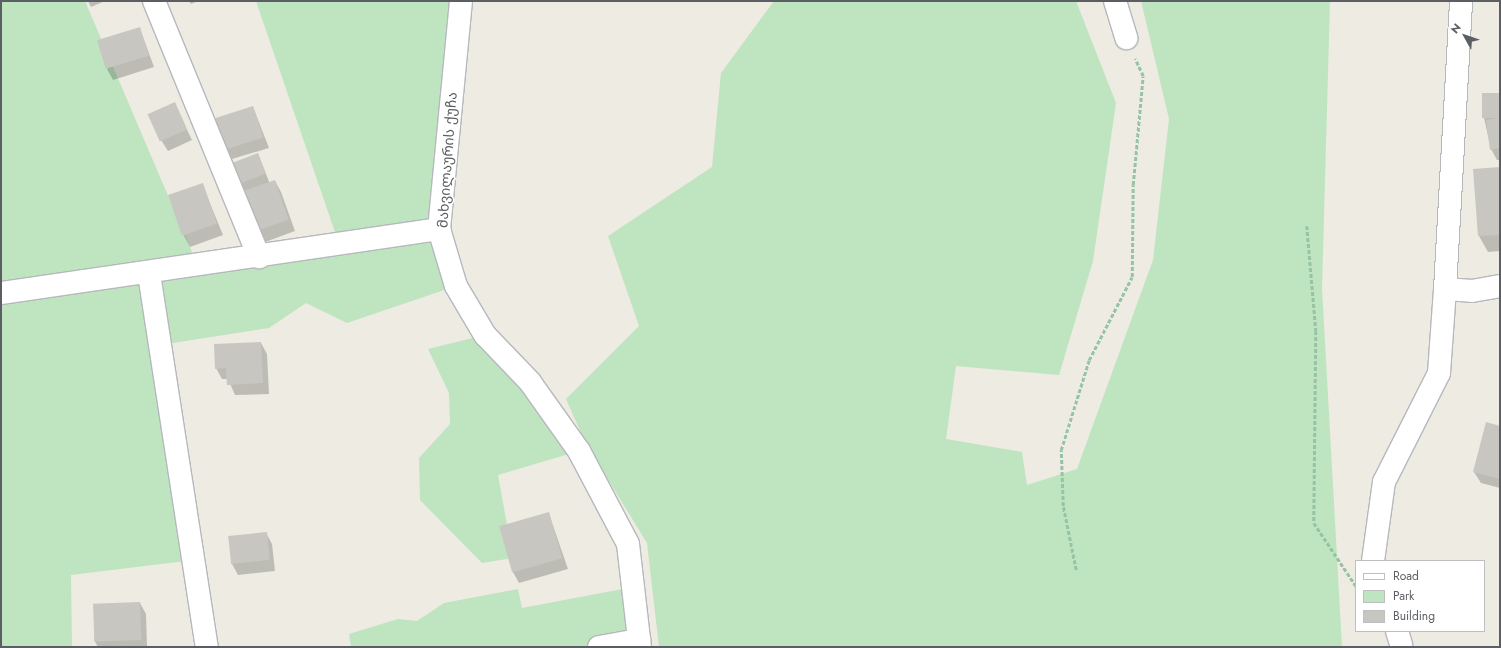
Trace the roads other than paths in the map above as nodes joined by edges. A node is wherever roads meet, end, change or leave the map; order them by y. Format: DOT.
graph roads {
  1 [pos="154,1"];
  2 [pos="461,1"];
  3 [pos="1115,1"];
  4 [pos="1461,1"];
  5 [pos="1126,38"];
  6 [pos="439,229"];
  7 [pos="259,257"];
  8 [pos="149,274"];
  9 [pos="1500,286"];
  10 [pos="1445,289"];
  11 [pos="1,293"];
  12 [pos="1373,560"];
  13 [pos="639,643"];
  14 [pos="207,647"];
  15 [pos="600,647"];
  1 -- 7 [label="street"];
  2 -- 6 [label="street, მახვილაურის ქუჩა"];
  3 -- 5 [label="street"];
  4 -- 10 [label="street"];
  6 -- 7 [label="street"];
  6 -- 13 [label="street, მახვილაურის ქუჩა"];
  7 -- 8 [label="street"];
  8 -- 11 [label="street"];
  8 -- 14 [label="street"];
  9 -- 10 [label="street"];
  10 -- 12 [label="street"];
  13 -- 15 [label="street"];
}
